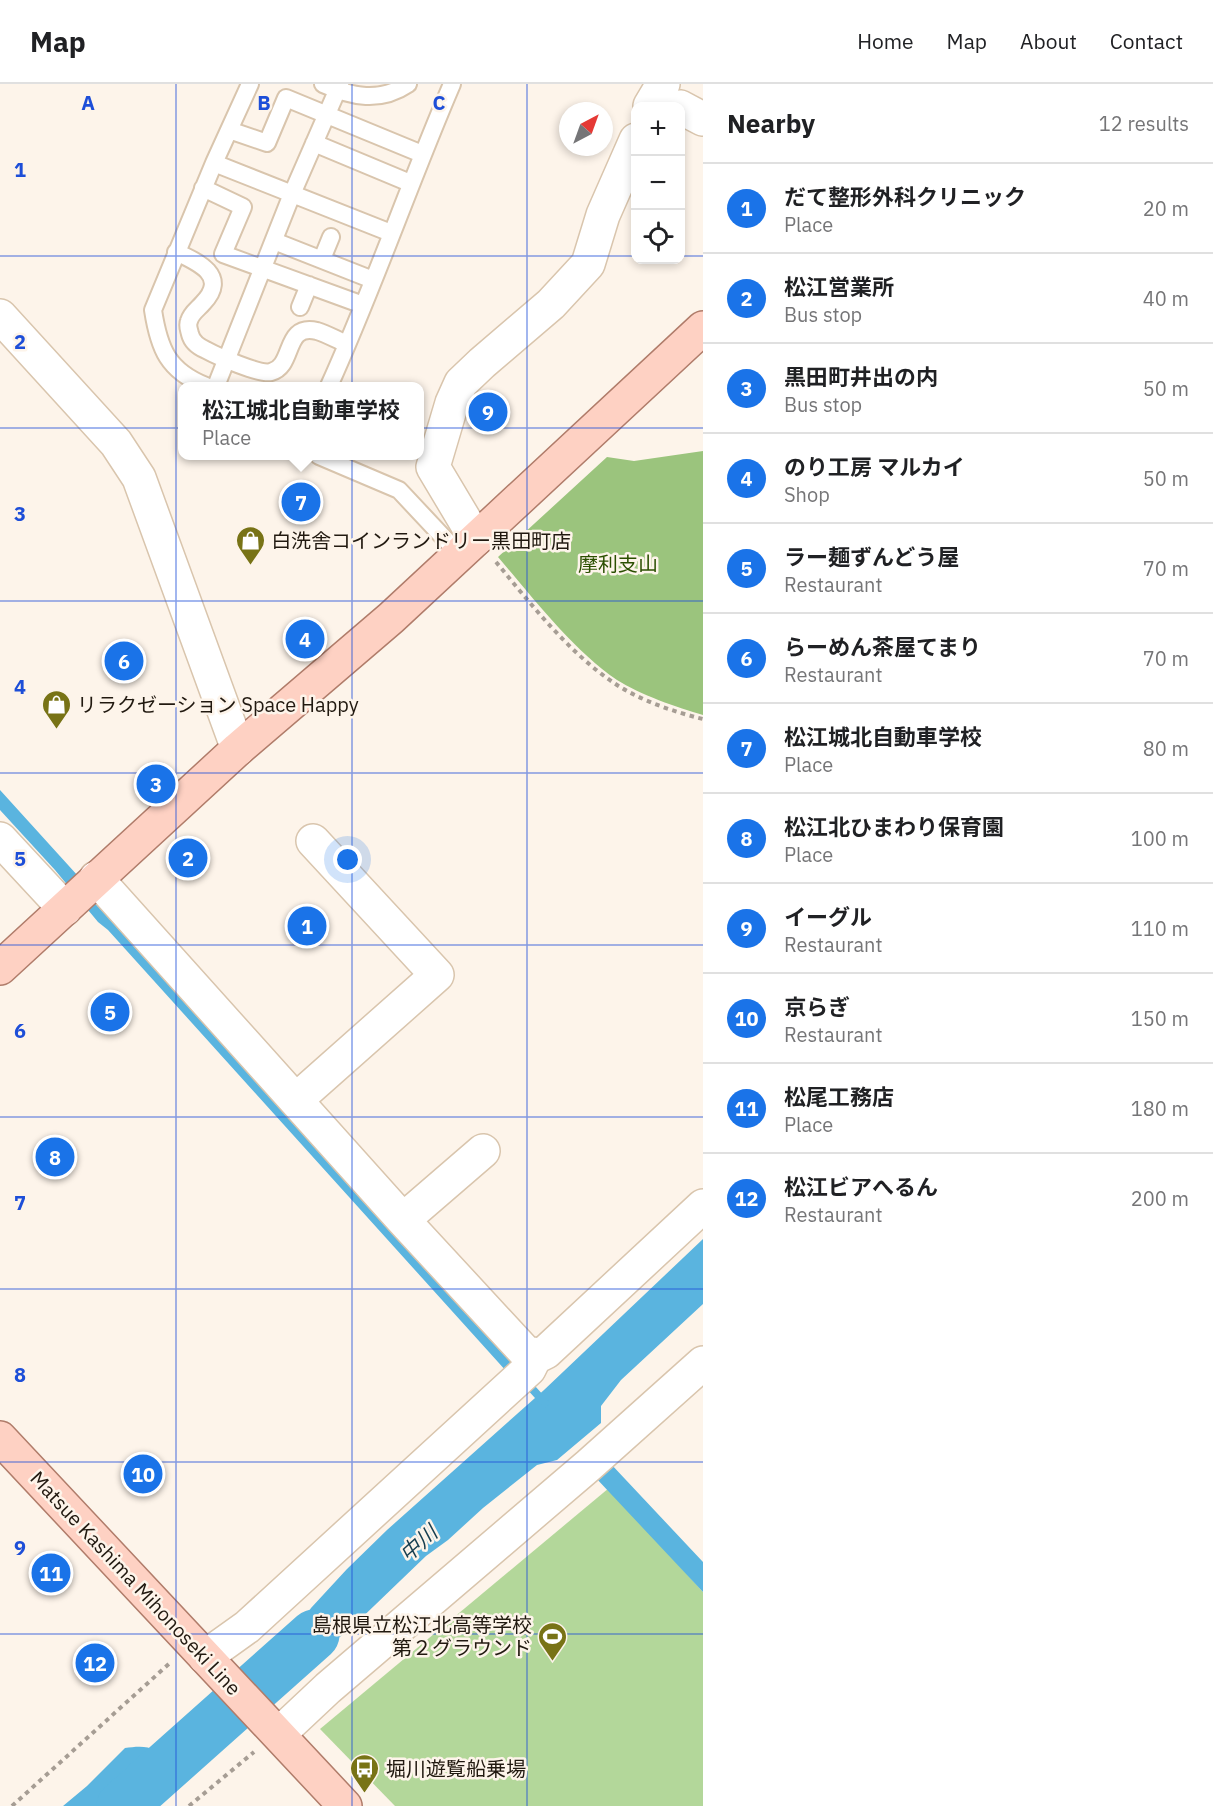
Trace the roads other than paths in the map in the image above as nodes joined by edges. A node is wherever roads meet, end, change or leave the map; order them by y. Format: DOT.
graph roads {
  1 [pos="250,84"];
  2 [pos="408,84"];
  3 [pos="452,84"];
  4 [pos="333,86"];
  5 [pos="666,100"];
  6 [pos="327,114"];
  7 [pos="703,118"];
  8 [pos="229,130"];
  9 [pos="314,143"];
  10 [pos="631,151"];
  11 [pos="422,154"];
  12 [pos="214,163"];
  13 [pos="411,183"];
  14 [pos="203,188"];
  15 [pos="292,194"];
  16 [pos="391,233"];
  17 [pos="331,237"];
  18 [pos="274,241"];
  19 [pos="176,252"];
  20 [pos="322,259"];
  21 [pos="262,268"];
  22 [pos="373,280"];
  23 [pos="309,285"];
  24 [pos="363,305"];
  25 [pos="300,307"];
  26 [pos="0,316"];
  27 [pos="703,328"];
  28 [pos="347,344"];
  29 [pos="227,358"];
  30 [pos="197,382"];
  31 [pos="218,382"];
  32 [pos="330,382"];
  33 [pos="328,460"];
  34 [pos="467,546"];
  35 [pos="238,749"];
  36 [pos="0,838"];
  37 [pos="313,841"];
  38 [pos="80,894"];
  39 [pos="0,968"];
  40 [pos="296,1100"];
  41 [pos="483,1151"];
  42 [pos="703,1206"];
  43 [pos="403,1220"];
  44 [pos="703,1363"];
  45 [pos="527,1368"];
  46 [pos="0,1438"];
  47 [pos="203,1655"];
  48 [pos="276,1731"];
  49 [pos="345,1806"];
  1 -- 8 [label="lane"];
  2 -- 4 [label="lane"];
  3 -- 11 [label="lane"];
  4 -- 6 [label="lane"];
  5 -- 7 [label="street"];
  6 -- 8 [label="lane"];
  6 -- 9 [label="lane"];
  6 -- 11 [label="lane"];
  8 -- 12 [label="lane"];
  9 -- 13 [label="lane"];
  9 -- 15 [label="lane"];
  10 -- 34 [label="street"];
  11 -- 13 [label="lane"];
  12 -- 14 [label="lane"];
  12 -- 15 [label="lane"];
  13 -- 16 [label="lane"];
  14 -- 19 [label="lane"];
  14 -- 21 [label="lane"];
  15 -- 16 [label="lane"];
  15 -- 18 [label="lane"];
  16 -- 22 [label="lane"];
  17 -- 20 [label="lane"];
  18 -- 20 [label="lane"];
  18 -- 21 [label="lane"];
  19 -- 29 [label="lane"];
  19 -- 30 [label="lane"];
  20 -- 22 [label="lane"];
  21 -- 23 [label="lane"];
  21 -- 29 [label="lane"];
  22 -- 24 [label="lane"];
  23 -- 24 [label="lane"];
  23 -- 25 [label="lane"];
  24 -- 28 [label="lane"];
  26 -- 35 [label="street"];
  27 -- 34 [label="main road"];
  28 -- 29 [label="lane"];
  28 -- 32 [label="lane"];
  29 -- 31 [label="lane"];
  33 -- 34 [label="lane"];
  34 -- 35 [label="main road"];
  35 -- 38 [label="main road"];
  36 -- 38 [label="street"];
  37 -- 40 [label="street"];
  38 -- 39 [label="main road"];
  38 -- 40 [label="street"];
  40 -- 43 [label="street"];
  41 -- 43 [label="street"];
  42 -- 45 [label="street"];
  43 -- 45 [label="street"];
  44 -- 48 [label="street"];
  45 -- 47 [label="street"];
  46 -- 47 [label="main road, Matsue Kashima Mihonoseki Line"];
  47 -- 48 [label="main road, Matsue Kashima Mihonoseki Line"];
  48 -- 49 [label="main road, Matsue Kashima Mihonoseki Line"];
}
